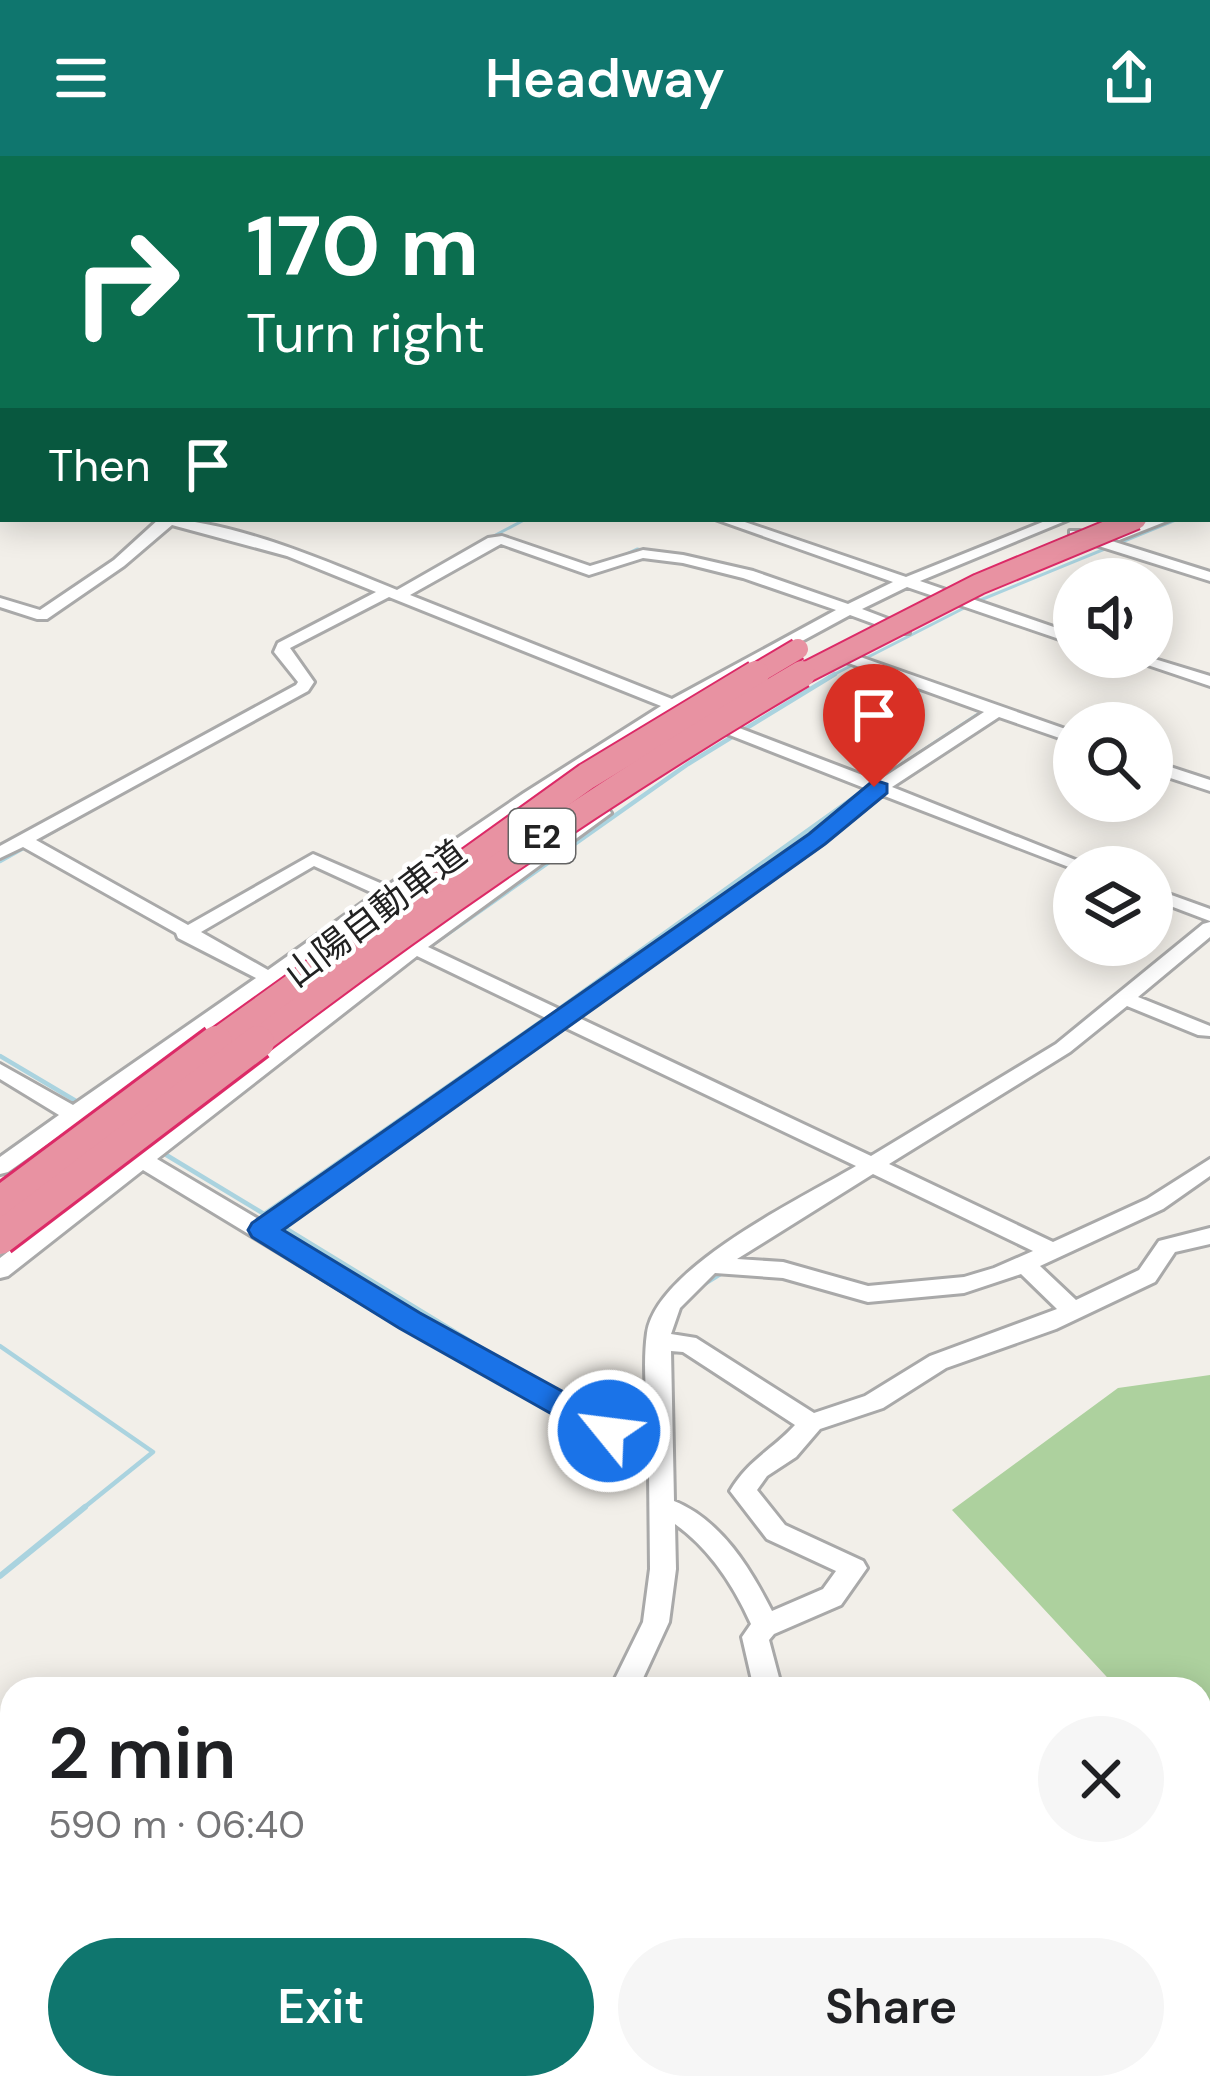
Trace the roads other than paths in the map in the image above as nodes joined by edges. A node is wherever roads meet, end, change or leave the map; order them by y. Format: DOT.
graph roads {
  1 [pos="164,522"];
  2 [pos="178,522"];
  3 [pos="213,522"];
  4 [pos="229,522"];
  5 [pos="730,522"];
  6 [pos="1055,522"];
  7 [pos="1059,522"];
  8 [pos="1129,522"];
  9 [pos="1155,522"];
  10 [pos="200,528"];
  11 [pos="1098,539"];
  12 [pos="252,542"];
  13 [pos="1149,558"];
  14 [pos="1173,567"];
  15 [pos="1210,578"];
  16 [pos="903,583"];
  17 [pos="392,594"];
  18 [pos="0,602"];
  19 [pos="967,605"];
  20 [pos="853,608"];
  21 [pos="907,629"];
  22 [pos="1053,632"];
  23 [pos="854,660"];
  24 [pos="1173,670"];
  25 [pos="1210,681"];
  26 [pos="672,705"];
  27 [pos="992,714"];
  28 [pos="734,731"];
  29 [pos="1053,732"];
  30 [pos="1053,739"];
  31 [pos="1173,773"];
  32 [pos="1173,783"];
  33 [pos="874,786"];
  34 [pos="1210,786"];
  35 [pos="1210,796"];
  36 [pos="28,843"];
  37 [pos="0,854"];
  38 [pos="1053,855"];
  39 [pos="389,894"];
  40 [pos="1173,901"];
  41 [pos="1210,915"];
  42 [pos="1210,928"];
  43 [pos="185,934"];
  44 [pos="420,950"];
  45 [pos="269,978"];
  46 [pos="1124,998"];
  47 [pos="556,1016"];
  48 [pos="1205,1031"];
  49 [pos="0,1070"];
  50 [pos="82,1109"];
  51 [pos="149,1151"];
  52 [pos="1210,1166"];
  53 [pos="870,1167"];
  54 [pos="7,1187"];
  55 [pos="271,1224"];
  56 [pos="1210,1236"];
  57 [pos="0,1238"];
  58 [pos="1053,1251"];
  59 [pos="710,1265"];
  60 [pos="1027,1267"];
  61 [pos="0,1270"];
  62 [pos="1071,1309"];
  63 [pos="666,1341"];
  64 [pos="811,1424"];
  65 [pos="661,1468"];
  66 [pos="663,1507"];
  67 [pos="762,1630"];
  68 [pos="630,1677"];
  69 [pos="765,1677"];
  1 -- 18 [label="street"];
  2 -- 10 [label="street"];
  3 -- 10 [label="street"];
  4 -- 12 [label="street"];
  5 -- 16 [label="street"];
  6 -- 16 [label="street"];
  7 -- 11 [label="street"];
  8 -- 57 [label="highway, 山陽自動車道 / E2, bridge"];
  9 -- 11 [label="street"];
  10 -- 12 [label="street"];
  11 -- 13 [label="street"];
  11 -- 19 [label="street"];
  11 -- 54 [label="highway, 山陽自動車道 / E2, bridge"];
  12 -- 17 [label="street"];
  14 -- 15 [label="street"];
  16 -- 19 [label="street"];
  16 -- 20 [label="street"];
  17 -- 20 [label="street"];
  17 -- 26 [label="street"];
  17 -- 36 [label="street"];
  19 -- 21 [label="street"];
  19 -- 22 [label="street"];
  20 -- 21 [label="street"];
  20 -- 26 [label="street"];
  21 -- 23 [label="street"];
  23 -- 27 [label="street"];
  23 -- 28 [label="street"];
  24 -- 25 [label="street"];
  26 -- 39 [label="street"];
  27 -- 29 [label="street"];
  27 -- 30 [label="street"];
  27 -- 33 [label="street"];
  28 -- 33 [label="street"];
  28 -- 44 [label="street"];
  31 -- 34 [label="street"];
  32 -- 35 [label="street"];
  33 -- 38 [label="street"];
  33 -- 47 [label="street"];
  36 -- 37 [label="street"];
  36 -- 43 [label="street"];
  39 -- 43 [label="street"];
  39 -- 45 [label="street"];
  40 -- 41 [label="street"];
  42 -- 46 [label="street"];
  43 -- 45 [label="street"];
  44 -- 47 [label="street"];
  44 -- 51 [label="street"];
  45 -- 50 [label="street"];
  46 -- 48 [label="street"];
  46 -- 53 [label="street"];
  47 -- 53 [label="street"];
  47 -- 55 [label="street"];
  49 -- 50 [label="street"];
  50 -- 54 [label="street"];
  51 -- 55 [label="street"];
  51 -- 61 [label="street"];
  52 -- 58 [label="street"];
  53 -- 58 [label="street"];
  53 -- 59 [label="street"];
  55 -- 65 [label="street"];
  56 -- 62 [label="street"];
  58 -- 60 [label="street"];
  59 -- 60 [label="street"];
  59 -- 63 [label="street"];
  60 -- 62 [label="street"];
  62 -- 64 [label="street"];
  63 -- 64 [label="street"];
  63 -- 65 [label="street"];
  64 -- 67 [label="street"];
  65 -- 66 [label="street"];
  66 -- 67 [label="street"];
  66 -- 68 [label="street"];
  67 -- 69 [label="street"];
}
